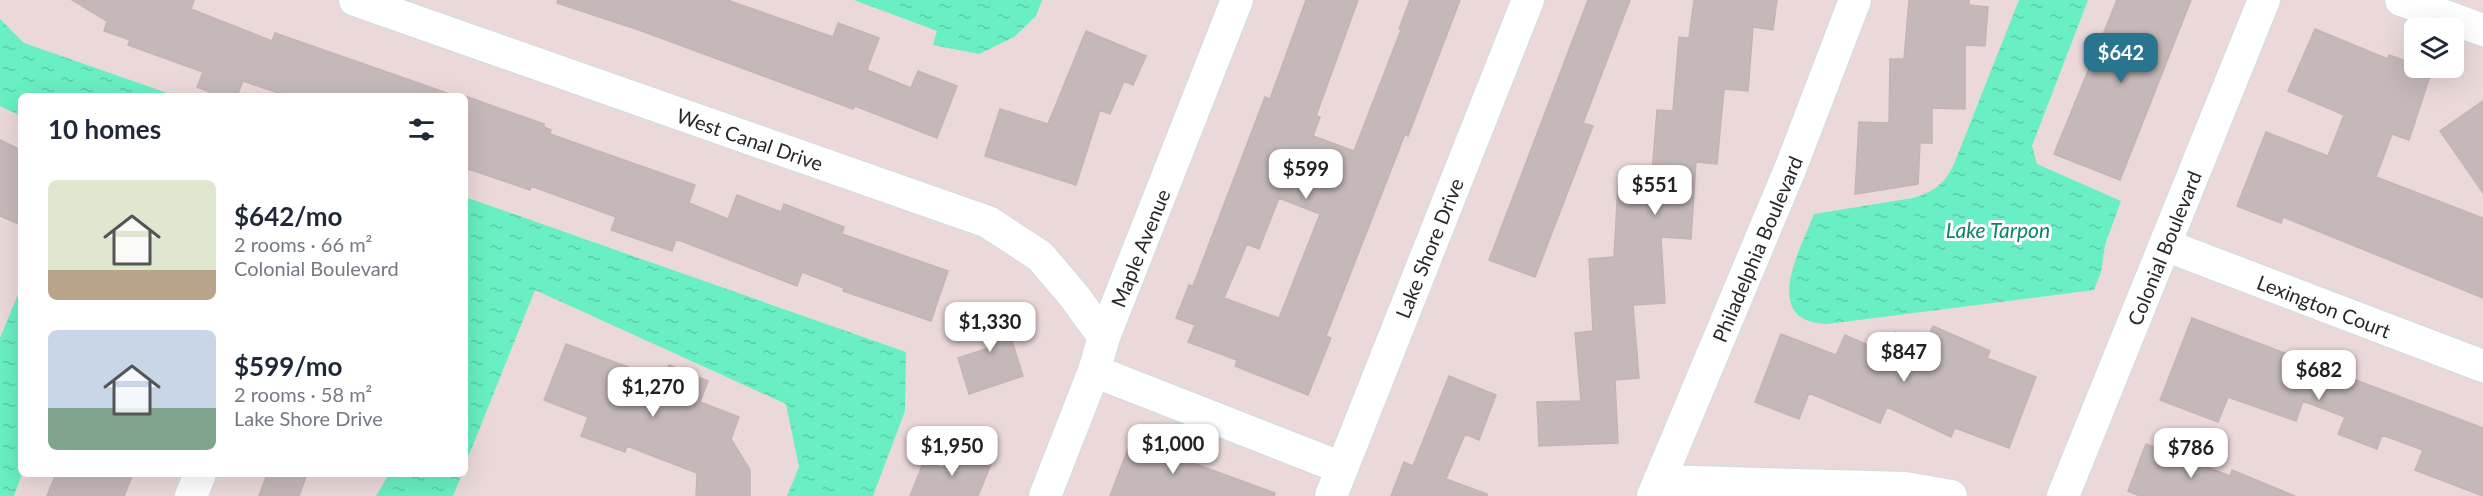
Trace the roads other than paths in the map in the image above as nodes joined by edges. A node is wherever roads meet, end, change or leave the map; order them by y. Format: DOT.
graph roads {
  1 [pos="356,0"];
  2 [pos="1237,0"];
  3 [pos="1528,0"];
  4 [pos="1855,0"];
  5 [pos="2264,0"];
  6 [pos="2401,0"];
  7 [pos="2483,30"];
  8 [pos="2165,245"];
  9 [pos="1104,338"];
  10 [pos="2483,366"];
  11 [pos="1094,371"];
  12 [pos="1342,468"];
  13 [pos="199,477"];
  14 [pos="1656,489"];
  15 [pos="191,496"];
  16 [pos="1044,496"];
  17 [pos="1331,496"];
  18 [pos="1951,496"];
  19 [pos="2063,496"];
  1 -- 9 [label="street, West Canal Drive"];
  2 -- 9 [label="street, Maple Avenue"];
  3 -- 12 [label="street, Lake Shore Drive"];
  4 -- 14 [label="street, Philadelphia Boulevard"];
  5 -- 8 [label="street, Colonial Boulevard"];
  6 -- 7 [label="street"];
  8 -- 10 [label="street, Lexington Court"];
  8 -- 19 [label="street, Colonial Boulevard"];
  9 -- 11 [label="street, Maple Avenue"];
  11 -- 12 [label="street"];
  11 -- 16 [label="street, Maple Avenue"];
  12 -- 17 [label="street, Lake Shore Drive"];
  13 -- 15 [label="street"];
  14 -- 18 [label="street"];
}
